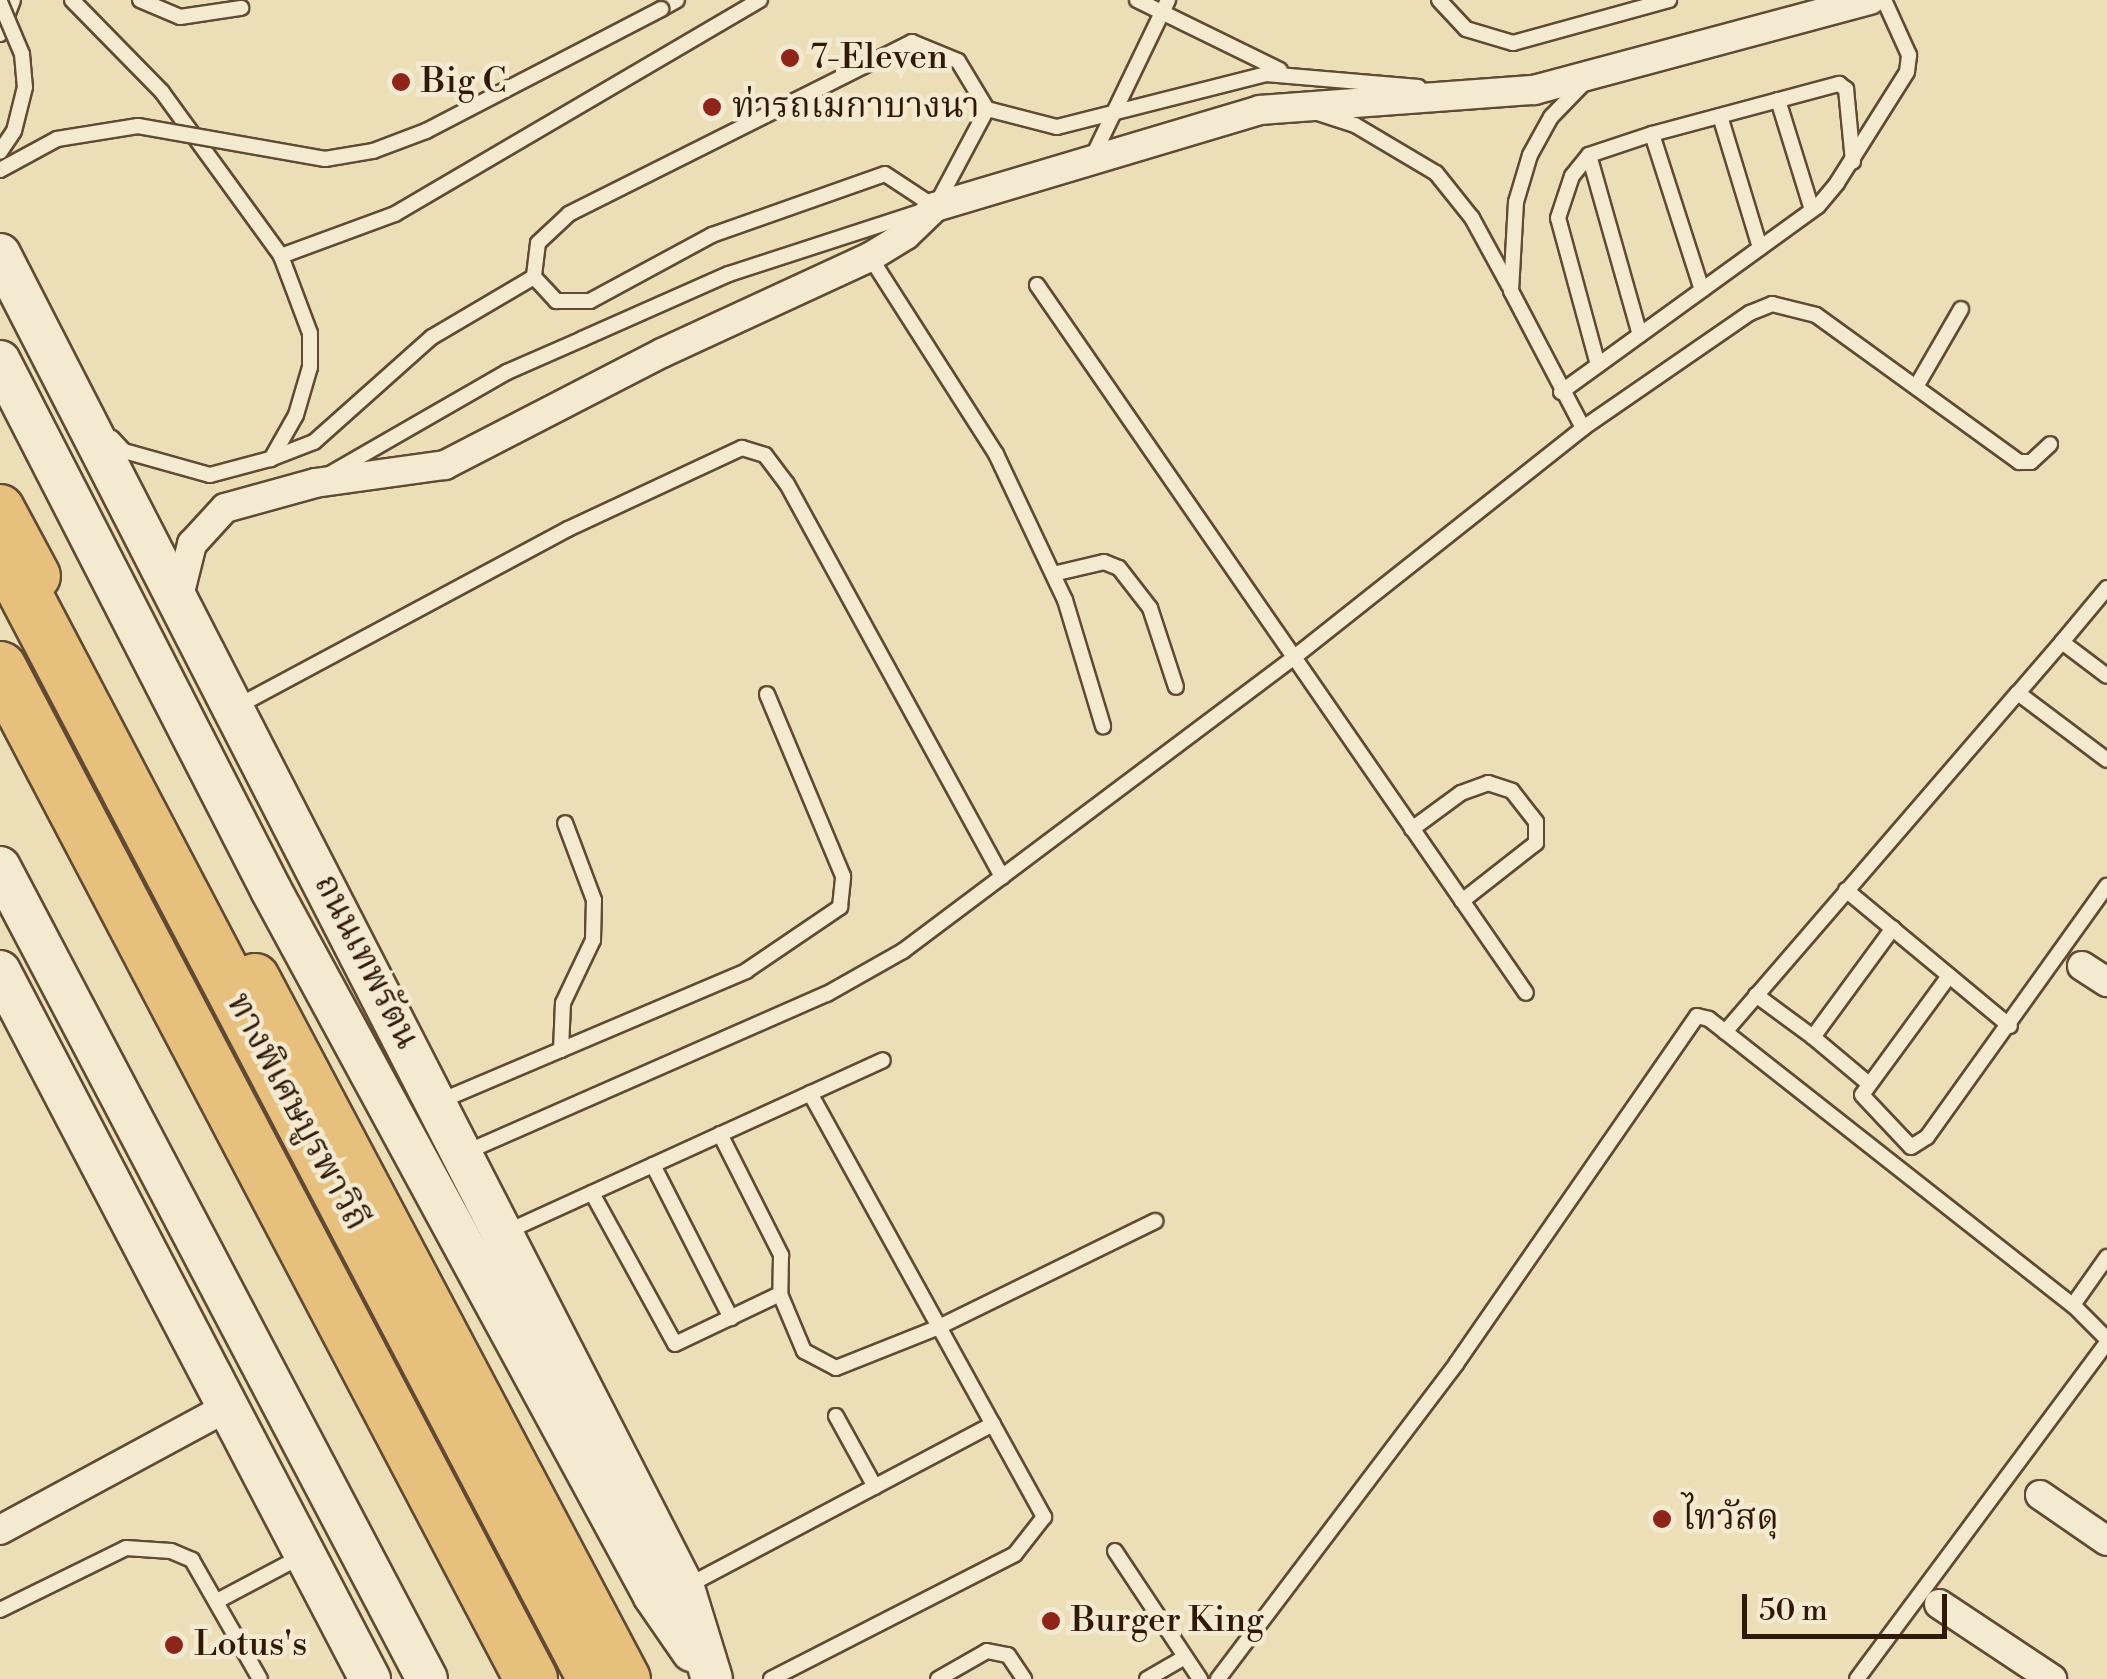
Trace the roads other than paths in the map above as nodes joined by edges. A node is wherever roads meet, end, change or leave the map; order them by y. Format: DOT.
graph roads {
  1 [pos="12,0"];
  2 [pos="72,0"];
  3 [pos="140,0"];
  4 [pos="677,0"];
  5 [pos="760,0"];
  6 [pos="1137,0"];
  7 [pos="1439,0"];
  8 [pos="1668,0"];
  9 [pos="1870,0"];
  10 [pos="1884,0"];
  11 [pos="0,2"];
  12 [pos="1165,6"];
  13 [pos="241,8"];
  14 [pos="0,34"];
  15 [pos="1291,74"];
  16 [pos="1593,74"];
  17 [pos="1483,94"];
  18 [pos="1778,100"];
  19 [pos="1294,106"];
  20 [pos="987,109"];
  21 [pos="1112,115"];
  22 [pos="1720,116"];
  23 [pos="1652,134"];
  24 [pos="0,152"];
  25 [pos="1589,155"];
  26 [pos="1092,156"];
  27 [pos="1853,162"];
  28 [pos="0,170"];
  29 [pos="934,206"];
  30 [pos="1812,210"];
  31 [pos="1760,248"];
  32 [pos="0,254"];
  33 [pos="281,256"];
  34 [pos="870,257"];
  35 [pos="534,277"];
  36 [pos="1037,285"];
  37 [pos="1702,290"];
  38 [pos="1511,291"];
  39 [pos="1961,309"];
  40 [pos="1640,335"];
  41 [pos="0,361"];
  42 [pos="1598,365"];
  43 [pos="68,388"];
  44 [pos="1916,388"];
  45 [pos="1562,392"];
  46 [pos="1583,428"];
  47 [pos="2050,444"];
  48 [pos="270,459"];
  49 [pos="315,484"];
  50 [pos="0,509"];
  51 [pos="0,546"];
  52 [pos="1052,574"];
  53 [pos="2107,588"];
  54 [pos="179,596"];
  55 [pos="2062,642"];
  56 [pos="1292,659"];
  57 [pos="0,668"];
  58 [pos="2107,676"];
  59 [pos="1176,687"];
  60 [pos="767,694"];
  61 [pos="2018,694"];
  62 [pos="236,707"];
  63 [pos="0,713"];
  64 [pos="1103,726"];
  65 [pos="2107,760"];
  66 [pos="565,823"];
  67 [pos="1412,829"];
  68 [pos="0,868"];
  69 [pos="1002,877"];
  70 [pos="2107,886"];
  71 [pos="1846,890"];
  72 [pos="1462,902"];
  73 [pos="1893,928"];
  74 [pos="2082,966"];
  75 [pos="1949,976"];
  76 [pos="2107,982"];
  77 [pos="4,989"];
  78 [pos="1526,993"];
  79 [pos="1756,995"];
  80 [pos="2010,1026"];
  81 [pos="1725,1032"];
  82 [pos="1813,1037"];
  83 [pos="561,1050"];
  84 [pos="883,1060"];
  85 [pos="1869,1084"];
  86 [pos="810,1093"];
  87 [pos="437,1103"];
  88 [pos="720,1134"];
  89 [pos="464,1154"];
  90 [pos="653,1165"];
  91 [pos="592,1192"];
  92 [pos="1156,1221"];
  93 [pos="504,1233"];
  94 [pos="2107,1257"];
  95 [pos="780,1294"];
  96 [pos="2073,1305"];
  97 [pos="731,1318"];
  98 [pos="939,1326"];
  99 [pos="2107,1341"];
  100 [pos="229,1406"];
  101 [pos="836,1416"];
  102 [pos="993,1424"];
  103 [pos="875,1486"];
  104 [pos="2040,1495"];
  105 [pos="1,1527"];
  106 [pos="2107,1540"];
  107 [pos="1115,1551"];
  108 [pos="306,1554"];
  109 [pos="684,1588"];
  110 [pos="219,1600"];
  111 [pos="1939,1604"];
  112 [pos="0,1610"];
  113 [pos="1185,1657"];
  114 [pos="260,1679"];
  115 [pos="370,1679"];
  116 [pos="428,1679"];
  117 [pos="506,1679"];
  118 [pos="531,1679"];
  119 [pos="594,1679"];
  120 [pos="626,1679"];
  121 [pos="712,1679"];
  122 [pos="772,1679"];
  123 [pos="938,1679"];
  124 [pos="1024,1679"];
  125 [pos="1146,1679"];
  126 [pos="1200,1679"];
  127 [pos="1218,1679"];
  128 [pos="1858,1679"];
  129 [pos="2052,1679"];
  1 -- 14 [label="lane"];
  2 -- 33 [label="lane"];
  3 -- 13 [label="lane"];
  4 -- 28 [label="lane, bridge"];
  5 -- 33 [label="lane"];
  6 -- 12 [label="lane"];
  7 -- 8 [label="lane"];
  9 -- 16 [label="street"];
  10 -- 27 [label="lane"];
  11 -- 24 [label="lane, bridge"];
  12 -- 15 [label="lane"];
  12 -- 21 [label="lane"];
  15 -- 17 [label="lane"];
  15 -- 21 [label="lane"];
  16 -- 17 [label="street"];
  16 -- 38 [label="lane"];
  17 -- 19 [label="street"];
  18 -- 22 [label="lane"];
  18 -- 27 [label="lane"];
  18 -- 30 [label="lane"];
  19 -- 26 [label="street"];
  19 -- 38 [label="lane"];
  20 -- 21 [label="lane"];
  20 -- 29 [label="lane"];
  20 -- 35 [label="lane"];
  21 -- 26 [label="lane"];
  22 -- 23 [label="lane"];
  22 -- 31 [label="lane"];
  23 -- 25 [label="lane"];
  23 -- 37 [label="lane"];
  25 -- 40 [label="lane"];
  25 -- 42 [label="lane"];
  26 -- 29 [label="street"];
  27 -- 30 [label="lane"];
  29 -- 34 [label="street"];
  29 -- 35 [label="lane"];
  29 -- 49 [label="lane"];
  30 -- 31 [label="lane"];
  31 -- 37 [label="lane"];
  32 -- 43 [label="main road, ถนนเทพรัตน"];
  33 -- 48 [label="lane"];
  34 -- 49 [label="street"];
  34 -- 52 [label="lane"];
  35 -- 48 [label="lane"];
  36 -- 56 [label="lane"];
  37 -- 40 [label="lane"];
  38 -- 45 [label="lane"];
  39 -- 44 [label="lane"];
  40 -- 42 [label="lane"];
  41 -- 121 [label="main road"];
  42 -- 45 [label="lane"];
  43 -- 48 [label="lane"];
  43 -- 54 [label="main road, ถนนเทพรัตน"];
  44 -- 46 [label="lane"];
  44 -- 47 [label="lane"];
  45 -- 46 [label="lane"];
  46 -- 56 [label="lane"];
  49 -- 54 [label="street"];
  50 -- 120 [label="highway"];
  51 -- 119 [label="highway, ทางพิเศษบูรพาวิถี"];
  52 -- 59 [label="lane"];
  52 -- 64 [label="lane"];
  53 -- 55 [label="lane"];
  54 -- 62 [label="main road, ถนนเทพรัตน"];
  55 -- 58 [label="lane"];
  55 -- 61 [label="lane"];
  56 -- 67 [label="lane"];
  56 -- 69 [label="lane"];
  57 -- 118 [label="highway, ทางพิเศษบูรพาวิถี"];
  60 -- 83 [label="lane"];
  61 -- 65 [label="lane"];
  61 -- 71 [label="lane"];
  62 -- 69 [label="lane"];
  62 -- 87 [label="main road, ถนนเทพรัตน"];
  63 -- 117 [label="highway"];
  66 -- 83 [label="lane"];
  67 -- 72 [label="lane"];
  67 -- 72 [label="lane"];
  68 -- 116 [label="main road"];
  69 -- 89 [label="lane"];
  70 -- 80 [label="lane"];
  71 -- 73 [label="lane"];
  71 -- 79 [label="lane"];
  72 -- 78 [label="lane"];
  73 -- 75 [label="lane"];
  73 -- 82 [label="lane"];
  74 -- 76 [label="street"];
  75 -- 80 [label="lane"];
  75 -- 85 [label="lane"];
  77 -- 100 [label="main road"];
  79 -- 81 [label="lane"];
  79 -- 82 [label="lane"];
  80 -- 85 [label="lane"];
  81 -- 96 [label="lane"];
  81 -- 127 [label="lane"];
  82 -- 85 [label="lane"];
  83 -- 87 [label="lane"];
  84 -- 86 [label="lane"];
  86 -- 88 [label="lane"];
  86 -- 98 [label="lane"];
  87 -- 89 [label="main road, ถนนเทพรัตน"];
  88 -- 90 [label="lane"];
  88 -- 95 [label="lane"];
  89 -- 93 [label="main road, ถนนเทพรัตน"];
  90 -- 91 [label="lane"];
  90 -- 97 [label="lane"];
  91 -- 93 [label="lane"];
  91 -- 97 [label="lane"];
  92 -- 98 [label="lane"];
  93 -- 109 [label="main road, ถนนเทพรัตน"];
  94 -- 96 [label="lane"];
  95 -- 97 [label="lane"];
  95 -- 98 [label="lane"];
  96 -- 99 [label="lane"];
  98 -- 102 [label="lane"];
  99 -- 128 [label="lane"];
  100 -- 105 [label="street"];
  100 -- 108 [label="main road"];
  101 -- 103 [label="lane"];
  102 -- 103 [label="lane"];
  102 -- 122 [label="lane"];
  103 -- 109 [label="lane"];
  104 -- 106 [label="street"];
  107 -- 113 [label="lane"];
  108 -- 110 [label="lane"];
  108 -- 115 [label="main road"];
  109 -- 121 [label="main road, ถนนเทพรัตน"];
  110 -- 112 [label="lane"];
  110 -- 114 [label="lane"];
  111 -- 129 [label="street"];
  113 -- 125 [label="lane"];
  113 -- 126 [label="lane"];
  123 -- 124 [label="lane"];
}
